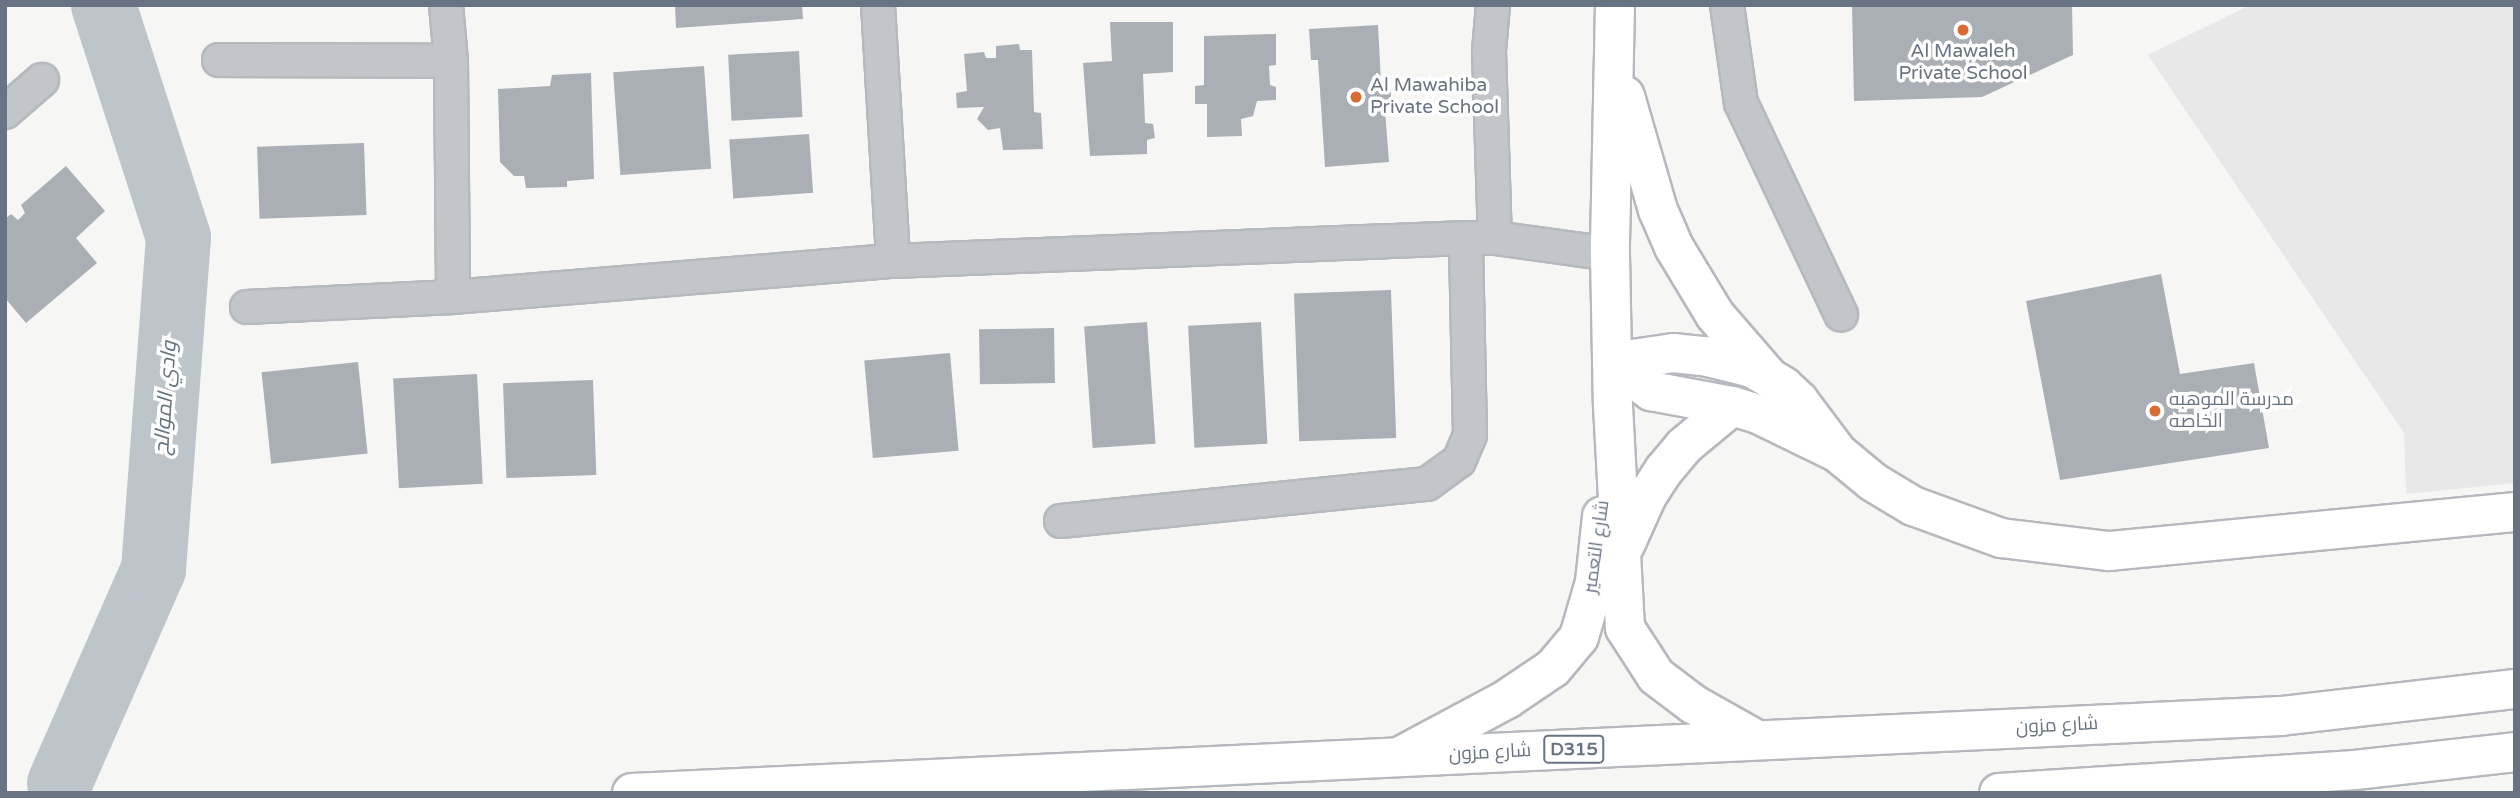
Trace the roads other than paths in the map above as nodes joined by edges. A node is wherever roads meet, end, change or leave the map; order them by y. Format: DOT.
graph roads {
  1 [pos="446,5"];
  2 [pos="878,5"];
  3 [pos="1493,5"];
  4 [pos="1615,5"];
  5 [pos="1727,5"];
  6 [pos="1614,55"];
  7 [pos="219,60"];
  8 [pos="451,61"];
  9 [pos="42,80"];
  10 [pos="5,112"];
  11 [pos="1480,238"];
  12 [pos="1610,254"];
  13 [pos="893,261"];
  14 [pos="453,297"];
  15 [pos="247,307"];
  16 [pos="1841,315"];
  17 [pos="1612,362"];
  18 [pos="1768,376"];
  19 [pos="1614,405"];
  20 [pos="1731,406"];
  21 [pos="1838,453"];
  22 [pos="2515,512"];
  23 [pos="1061,521"];
  24 [pos="1622,554"];
  25 [pos="2515,689"];
  26 [pos="1757,740"];
  27 [pos="2515,752"];
  28 [pos="1399,757"];
  29 [pos="632,793"];
  30 [pos="1998,793"];
  1 -- 8 [label="street"];
  2 -- 13 [label="street"];
  3 -- 11 [label="street"];
  4 -- 6 [label="main road, شارع التعمير"];
  5 -- 16 [label="street"];
  6 -- 12 [label="main road, شارع التعمير"];
  6 -- 18 [label="main road"];
  7 -- 8 [label="street"];
  8 -- 14 [label="street"];
  9 -- 10 [label="street"];
  11 -- 12 [label="street"];
  11 -- 13 [label="street"];
  11 -- 23 [label="street"];
  12 -- 17 [label="main road, شارع التعمير"];
  13 -- 14 [label="street"];
  14 -- 15 [label="street"];
  17 -- 18 [label="main road"];
  17 -- 19 [label="main road, شارع التعمير"];
  17 -- 20 [label="main road"];
  18 -- 21 [label="main road"];
  19 -- 24 [label="main road, شارع التعمير"];
  19 -- 28 [label="main road, شارع التعمير"];
  20 -- 21 [label="main road"];
  20 -- 24 [label="main road"];
  21 -- 22 [label="main road"];
  24 -- 26 [label="main road, شارع التعمير"];
  25 -- 26 [label="main road, شارع مزون / D315"];
  26 -- 28 [label="main road, شارع مزون / D315"];
  27 -- 30 [label="main road"];
  28 -- 29 [label="main road, شارع مزون / D315"];
}
